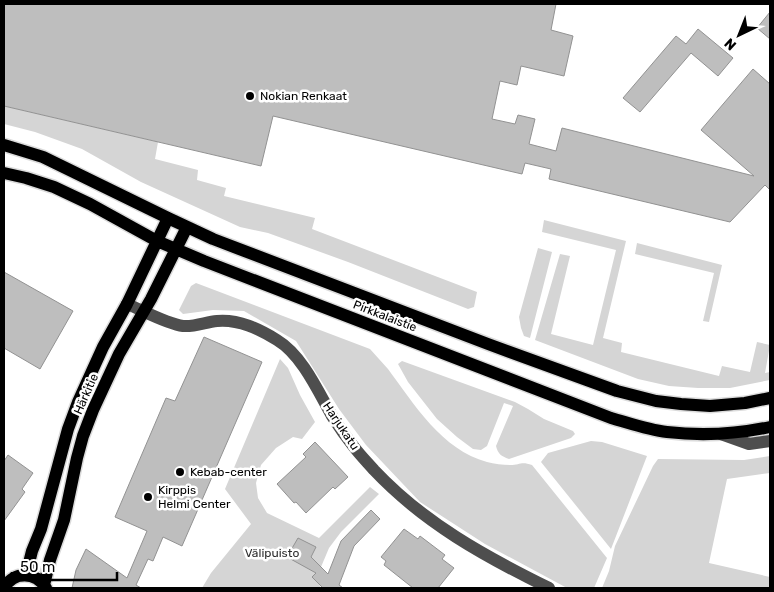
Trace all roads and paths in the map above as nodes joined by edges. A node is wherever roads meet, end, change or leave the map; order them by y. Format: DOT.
graph roads {
  1 [pos="4,145"];
  2 [pos="4,173"];
  3 [pos="168,218"];
  4 [pos="187,227"];
  5 [pos="157,241"];
  6 [pos="175,249"];
  7 [pos="127,304"];
  8 [pos="143,311"];
  9 [pos="770,398"];
  10 [pos="770,427"];
  11 [pos="721,434"];
  12 [pos="770,441"];
  13 [pos="26,575"];
  14 [pos="5,585"];
  15 [pos="45,587"];
  16 [pos="548,588"];
  1 -- 3 [label="main road, Pirkkalaistie"];
  2 -- 5 [label="main road, Pirkkalaistie"];
  3 -- 4 [label="main road, Pirkkalaistie"];
  3 -- 5 [label="main road, Härkitie"];
  4 -- 6 [label="main road, Härkitie"];
  4 -- 9 [label="main road, Pirkkalaistie"];
  5 -- 6 [label="main road, Pirkkalaistie"];
  5 -- 7 [label="main road, Härkitie"];
  6 -- 8 [label="main road, Härkitie"];
  6 -- 11 [label="main road, Pirkkalaistie"];
  7 -- 8 [label="street, Harjukatu"];
  7 -- 13 [label="main road, Härkitie"];
  8 -- 15 [label="main road, Härkitie"];
  8 -- 16 [label="street, Harjukatu"];
  10 -- 11 [label="main road, Pirkkalaistie"];
  11 -- 12 [label="street"];
  13 -- 14 [label="main road"];
  13 -- 15 [label="main road"];
}
